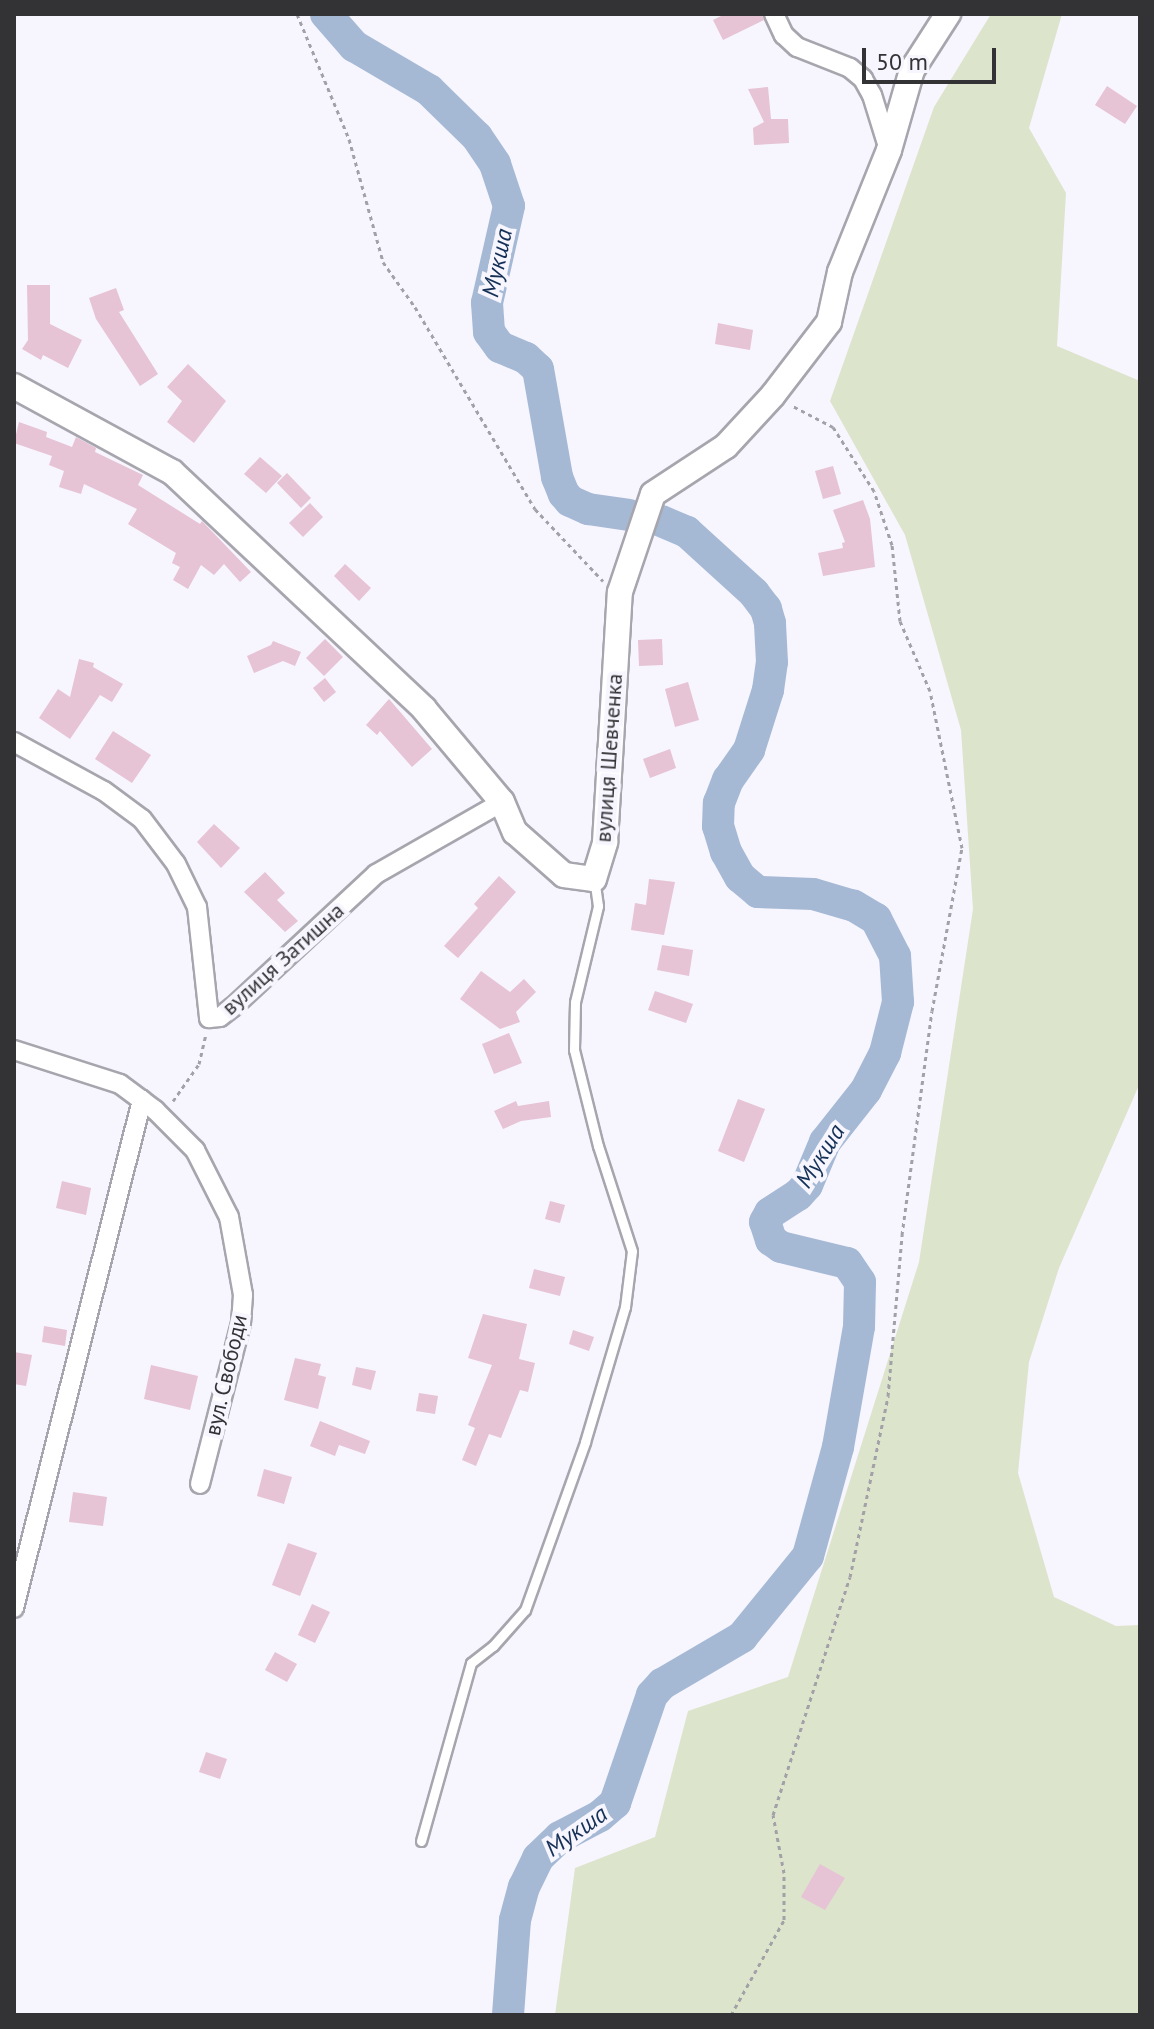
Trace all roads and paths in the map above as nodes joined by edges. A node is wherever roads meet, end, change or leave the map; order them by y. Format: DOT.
graph roads {
  1 [pos="297,14"];
  2 [pos="774,14"];
  3 [pos="948,14"];
  4 [pos="889,150"];
  5 [pos="14,386"];
  6 [pos="773,395"];
  7 [pos="620,592"];
  8 [pos="14,742"];
  9 [pos="502,802"];
  10 [pos="594,879"];
  11 [pos="209,1018"];
  12 [pos="14,1050"];
  13 [pos="142,1100"];
  14 [pos="162,1116"];
  15 [pos="200,1484"];
  16 [pos="14,1608"];
  17 [pos="421,1841"];
  18 [pos="731,2015"];
  1 -- 7 [label="path"];
  2 -- 4 [label="street"];
  3 -- 4 [label="street, вулиця Шевченка"];
  4 -- 6 [label="street, вулиця Шевченка"];
  5 -- 9 [label="street"];
  6 -- 7 [label="street, вулиця Шевченка"];
  6 -- 18 [label="path"];
  7 -- 10 [label="street, вулиця Шевченка"];
  8 -- 11 [label="street, вулиця Затишна"];
  9 -- 10 [label="street"];
  9 -- 11 [label="street, вулиця Затишна"];
  10 -- 17 [label="lane"];
  11 -- 14 [label="path"];
  12 -- 13 [label="street, вул. Свободи"];
  13 -- 14 [label="street, вул. Свободи"];
  13 -- 16 [label="street"];
  14 -- 15 [label="street, вул. Свободи"];
}
